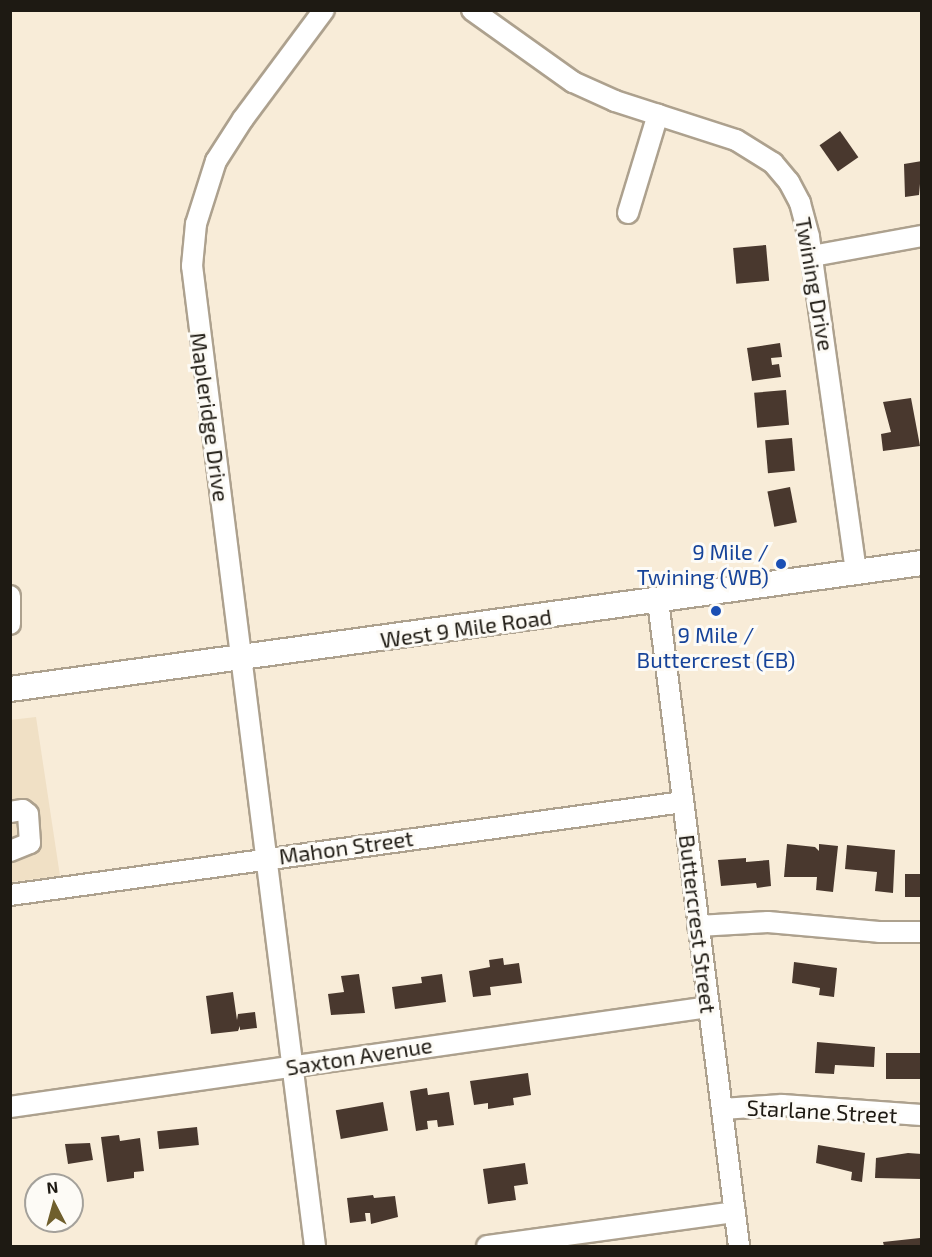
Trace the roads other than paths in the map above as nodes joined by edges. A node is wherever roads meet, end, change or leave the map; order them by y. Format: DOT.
graph roads {
  1 [pos="324,10"];
  2 [pos="472,10"];
  3 [pos="658,114"];
  4 [pos="628,213"];
  5 [pos="921,236"];
  6 [pos="812,256"];
  7 [pos="921,563"];
  8 [pos="856,572"];
  9 [pos="10,596"];
  10 [pos="658,601"];
  11 [pos="10,624"];
  12 [pos="242,660"];
  13 [pos="10,689"];
  14 [pos="683,802"];
  15 [pos="10,812"];
  16 [pos="10,850"];
  17 [pos="266,859"];
  18 [pos="10,895"];
  19 [pos="698,927"];
  20 [pos="921,932"];
  21 [pos="708,1007"];
  22 [pos="294,1066"];
  23 [pos="10,1107"];
  24 [pos="722,1109"];
  25 [pos="921,1115"];
  26 [pos="735,1212"];
  27 [pos="315,1246"];
  28 [pos="487,1246"];
  29 [pos="739,1246"];
  1 -- 12 [label="street, Mapleridge Drive"];
  2 -- 3 [label="street, Twining Drive"];
  3 -- 4 [label="street"];
  3 -- 6 [label="street, Twining Drive"];
  5 -- 6 [label="street"];
  6 -- 8 [label="street, Twining Drive"];
  7 -- 8 [label="main road, West 9 Mile Road"];
  8 -- 10 [label="main road, West 9 Mile Road"];
  9 -- 11 [label="street"];
  10 -- 12 [label="main road, West 9 Mile Road"];
  10 -- 14 [label="street, Buttercrest Street"];
  12 -- 13 [label="main road, West 9 Mile Road"];
  12 -- 17 [label="street, Mapleridge Drive"];
  14 -- 17 [label="street, Mahon Street"];
  14 -- 19 [label="street, Buttercrest Street"];
  15 -- 16 [label="street"];
  17 -- 18 [label="street, Mahon Street"];
  17 -- 22 [label="street, Mapleridge Drive"];
  19 -- 20 [label="street"];
  19 -- 21 [label="street, Buttercrest Street"];
  21 -- 22 [label="street, Saxton Avenue"];
  21 -- 24 [label="street, Buttercrest Street"];
  22 -- 23 [label="street, Saxton Avenue"];
  22 -- 27 [label="street, Mapleridge Drive"];
  24 -- 25 [label="street, Starlane Street"];
  24 -- 26 [label="street, Buttercrest Street"];
  26 -- 28 [label="street"];
  26 -- 29 [label="street, Buttercrest Street"];
}
